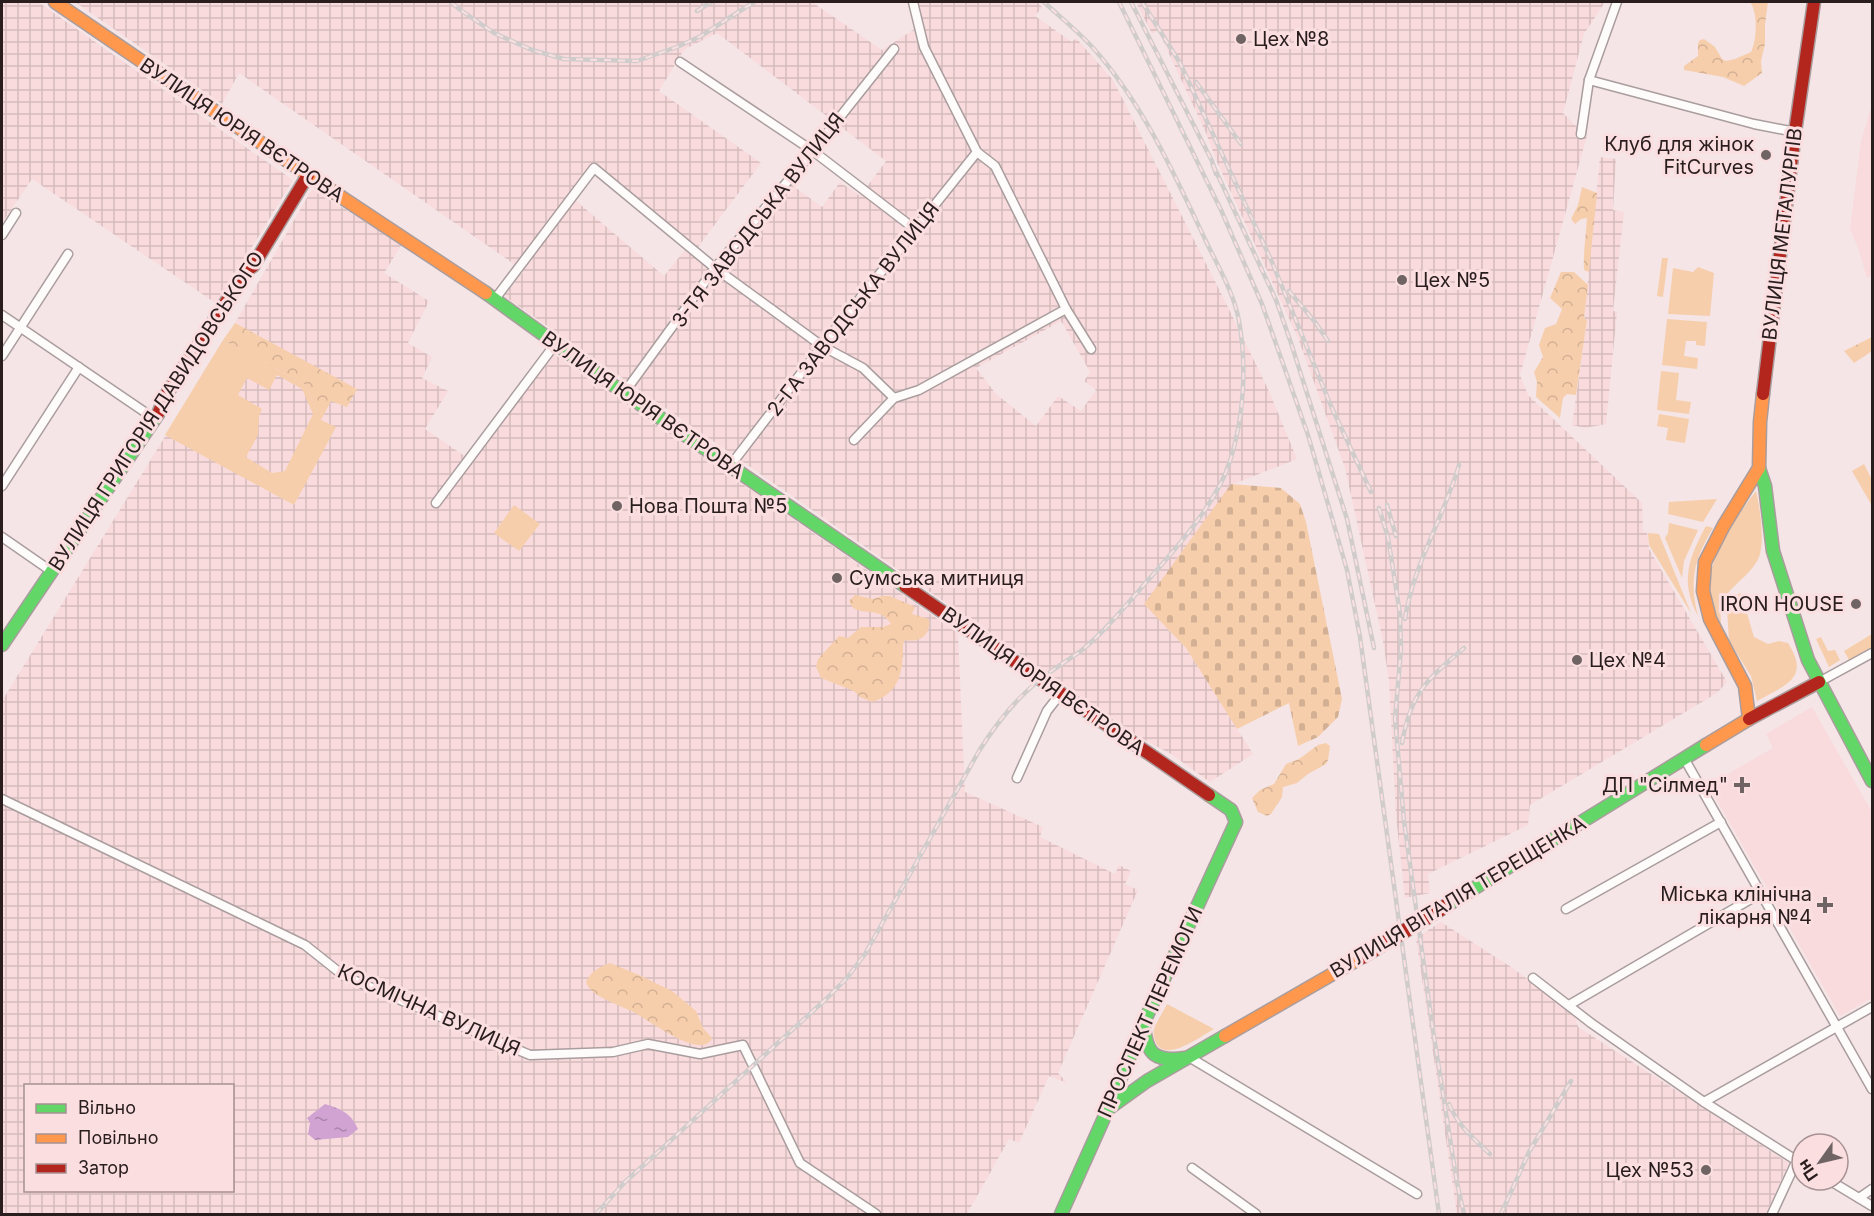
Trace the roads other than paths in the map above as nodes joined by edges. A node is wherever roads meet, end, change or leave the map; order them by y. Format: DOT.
graph roads {
  1 [pos="55,2"];
  2 [pos="913,2"];
  3 [pos="1617,2"];
  4 [pos="1814,2"];
  5 [pos="894,49"];
  6 [pos="680,62"];
  7 [pos="1589,80"];
  8 [pos="1795,132"];
  9 [pos="1581,134"];
  10 [pos="813,151"];
  11 [pos="976,152"];
  12 [pos="308,175"];
  13 [pos="16,213"];
  14 [pos="916,230"];
  15 [pos="2,234"];
  16 [pos="68,254"];
  17 [pos="716,268"];
  18 [pos="495,299"];
  19 [pos="1066,309"];
  20 [pos="2,315"];
  21 [pos="21,328"];
  22 [pos="556,343"];
  23 [pos="822,346"];
  24 [pos="1091,349"];
  25 [pos="2,356"];
  26 [pos="79,368"];
  27 [pos="624,393"];
  28 [pos="894,398"];
  29 [pos="155,419"];
  30 [pos="854,440"];
  31 [pos="730,466"];
  32 [pos="1759,468"];
  33 [pos="2,486"];
  34 [pos="436,503"];
  35 [pos="2,537"];
  36 [pos="51,571"];
  37 [pos="2,645"];
  38 [pos="1872,653"];
  39 [pos="1819,682"];
  40 [pos="1060,693"];
  41 [pos="1749,719"];
  42 [pos="1684,758"];
  43 [pos="1017,778"];
  44 [pos="1872,781"];
  45 [pos="2,799"];
  46 [pos="1231,810"];
  47 [pos="1721,822"];
  48 [pos="1761,893"];
  49 [pos="1566,909"];
  50 [pos="1533,978"];
  51 [pos="1569,1005"];
  52 [pos="1872,1007"];
  53 [pos="1144,1022"];
  54 [pos="1838,1026"];
  55 [pos="1189,1057"];
  56 [pos="1872,1089"];
  57 [pos="1704,1102"];
  58 [pos="1108,1109"];
  59 [pos="1790,1156"];
  60 [pos="1192,1168"];
  61 [pos="1790,1180"];
  62 [pos="1872,1189"];
  63 [pos="1849,1192"];
  64 [pos="1417,1194"];
  65 [pos="1859,1198"];
  66 [pos="1872,1206"];
  67 [pos="876,1215"];
  68 [pos="1061,1215"];
  69 [pos="1256,1215"];
  70 [pos="1772,1215"];
  1 -- 12 [label="street, ВУЛИЦЯ ЮРІЯ ВЄТРОВА"];
  2 -- 11 [label="street"];
  3 -- 7 [label="street"];
  4 -- 8 [label="street, ВУЛИЦЯ МЕТАЛУРГІВ"];
  5 -- 10 [label="street, 3-ТЯ ЗАВОДСЬКА ВУЛИЦЯ"];
  6 -- 10 [label="street"];
  7 -- 8 [label="street"];
  7 -- 9 [label="street"];
  8 -- 32 [label="street, ВУЛИЦЯ МЕТАЛУРГІВ"];
  10 -- 14 [label="street"];
  10 -- 17 [label="street, 3-ТЯ ЗАВОДСЬКА ВУЛИЦЯ"];
  11 -- 14 [label="street, 2-ГА ЗАВОДСЬКА ВУЛИЦЯ"];
  11 -- 19 [label="street"];
  12 -- 18 [label="street, ВУЛИЦЯ ЮРІЯ ВЄТРОВА"];
  12 -- 29 [label="street, ВУЛИЦЯ ГРИГОРІЯ ДАВИДОВСЬКОГО"];
  13 -- 15 [label="street"];
  14 -- 23 [label="street, 2-ГА ЗАВОДСЬКА ВУЛИЦЯ"];
  16 -- 21 [label="street"];
  17 -- 18 [label="street"];
  17 -- 23 [label="street"];
  17 -- 27 [label="street, 3-ТЯ ЗАВОДСЬКА ВУЛИЦЯ"];
  18 -- 22 [label="street, ВУЛИЦЯ ЮРІЯ ВЄТРОВА"];
  19 -- 24 [label="street"];
  19 -- 28 [label="street"];
  20 -- 21 [label="street"];
  21 -- 25 [label="street"];
  21 -- 26 [label="street"];
  22 -- 27 [label="street, ВУЛИЦЯ ЮРІЯ ВЄТРОВА"];
  22 -- 34 [label="street"];
  23 -- 28 [label="street"];
  23 -- 31 [label="street, 2-ГА ЗАВОДСЬКА ВУЛИЦЯ"];
  26 -- 29 [label="street"];
  26 -- 33 [label="street"];
  27 -- 31 [label="street, ВУЛИЦЯ ЮРІЯ ВЄТРОВА"];
  28 -- 30 [label="street"];
  29 -- 36 [label="street, ВУЛИЦЯ ГРИГОРІЯ ДАВИДОВСЬКОГО"];
  31 -- 40 [label="street, ВУЛИЦЯ ЮРІЯ ВЄТРОВА"];
  32 -- 39 [label="street, ВУЛИЦЯ МЕТАЛУРГІВ"];
  32 -- 41 [label="street"];
  35 -- 36 [label="street"];
  36 -- 37 [label="street, ВУЛИЦЯ ГРИГОРІЯ ДАВИДОВСЬКОГО"];
  38 -- 39 [label="street, ВУЛИЦЯ ВІТАЛІЯ ТЕРЕЩЕНКА"];
  39 -- 41 [label="street, ВУЛИЦЯ ВІТАЛІЯ ТЕРЕЩЕНКА"];
  39 -- 44 [label="street, ВУЛИЦЯ МЕТАЛУРГІВ"];
  40 -- 43 [label="street"];
  40 -- 46 [label="street, ВУЛИЦЯ ЮРІЯ ВЄТРОВА"];
  41 -- 42 [label="street, ВУЛИЦЯ ВІТАЛІЯ ТЕРЕЩЕНКА"];
  42 -- 47 [label="street"];
  42 -- 55 [label="street, ВУЛИЦЯ ВІТАЛІЯ ТЕРЕЩЕНКА, bridge"];
  45 -- 67 [label="street, КОСМІЧНА ВУЛИЦЯ"];
  46 -- 53 [label="street, ПРОСПЕКТ ПЕРЕМОГИ"];
  47 -- 48 [label="street"];
  47 -- 49 [label="street"];
  48 -- 51 [label="street"];
  48 -- 54 [label="street"];
  50 -- 51 [label="street"];
  51 -- 57 [label="street"];
  52 -- 54 [label="street"];
  53 -- 55 [label="street"];
  53 -- 58 [label="street, ПРОСПЕКТ ПЕРЕМОГИ"];
  54 -- 56 [label="street"];
  54 -- 57 [label="street"];
  55 -- 58 [label="street, ВУЛИЦЯ ВІТАЛІЯ ТЕРЕЩЕНКА"];
  55 -- 64 [label="street"];
  57 -- 59 [label="street"];
  58 -- 68 [label="street, ПРОСПЕКТ ПЕРЕМОГИ"];
  60 -- 69 [label="street"];
  61 -- 70 [label="street"];
  62 -- 65 [label="street"];
  63 -- 65 [label="street"];
  65 -- 66 [label="street"];
}
